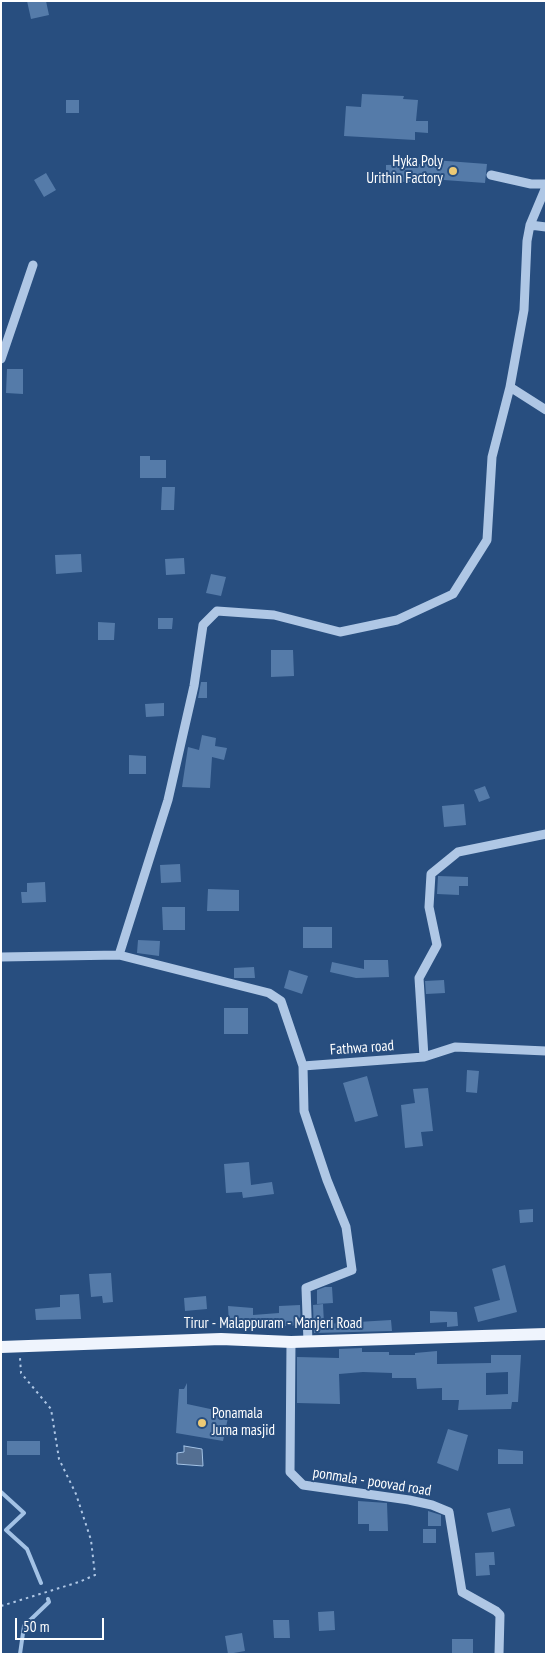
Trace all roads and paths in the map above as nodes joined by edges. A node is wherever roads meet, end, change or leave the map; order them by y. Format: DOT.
graph roads {
  1 [pos="491,176"];
  2 [pos="546,186"];
  3 [pos="530,226"];
  4 [pos="546,227"];
  5 [pos="33,266"];
  6 [pos="1,360"];
  7 [pos="510,387"];
  8 [pos="546,410"];
  9 [pos="546,834"];
  10 [pos="119,955"];
  11 [pos="1,956"];
  12 [pos="546,1051"];
  13 [pos="424,1057"];
  14 [pos="303,1066"];
  15 [pos="546,1334"];
  16 [pos="291,1342"];
  17 [pos="308,1342"];
  18 [pos="20,1345"];
  19 [pos="1,1347"];
  20 [pos="1,1606"];
  21 [pos="499,1654"];
  1 -- 2 [label="street"];
  2 -- 3 [label="street"];
  3 -- 4 [label="street"];
  3 -- 7 [label="street"];
  5 -- 6 [label="street"];
  7 -- 8 [label="street"];
  7 -- 10 [label="street"];
  9 -- 13 [label="street"];
  10 -- 11 [label="street"];
  10 -- 14 [label="street"];
  12 -- 13 [label="street, Fathwa road"];
  13 -- 14 [label="street, Fathwa road"];
  14 -- 17 [label="street"];
  15 -- 17 [label="main road, Tirur - Malappuram - Manjeri Road"];
  16 -- 17 [label="main road, Tirur - Malappuram - Manjeri Road"];
  16 -- 18 [label="main road, Tirur - Malappuram - Manjeri Road"];
  16 -- 21 [label="street, ponmala - poovad road"];
  18 -- 19 [label="main road, Tirur - Malappuram - Manjeri Road"];
  18 -- 20 [label="path"];
}
